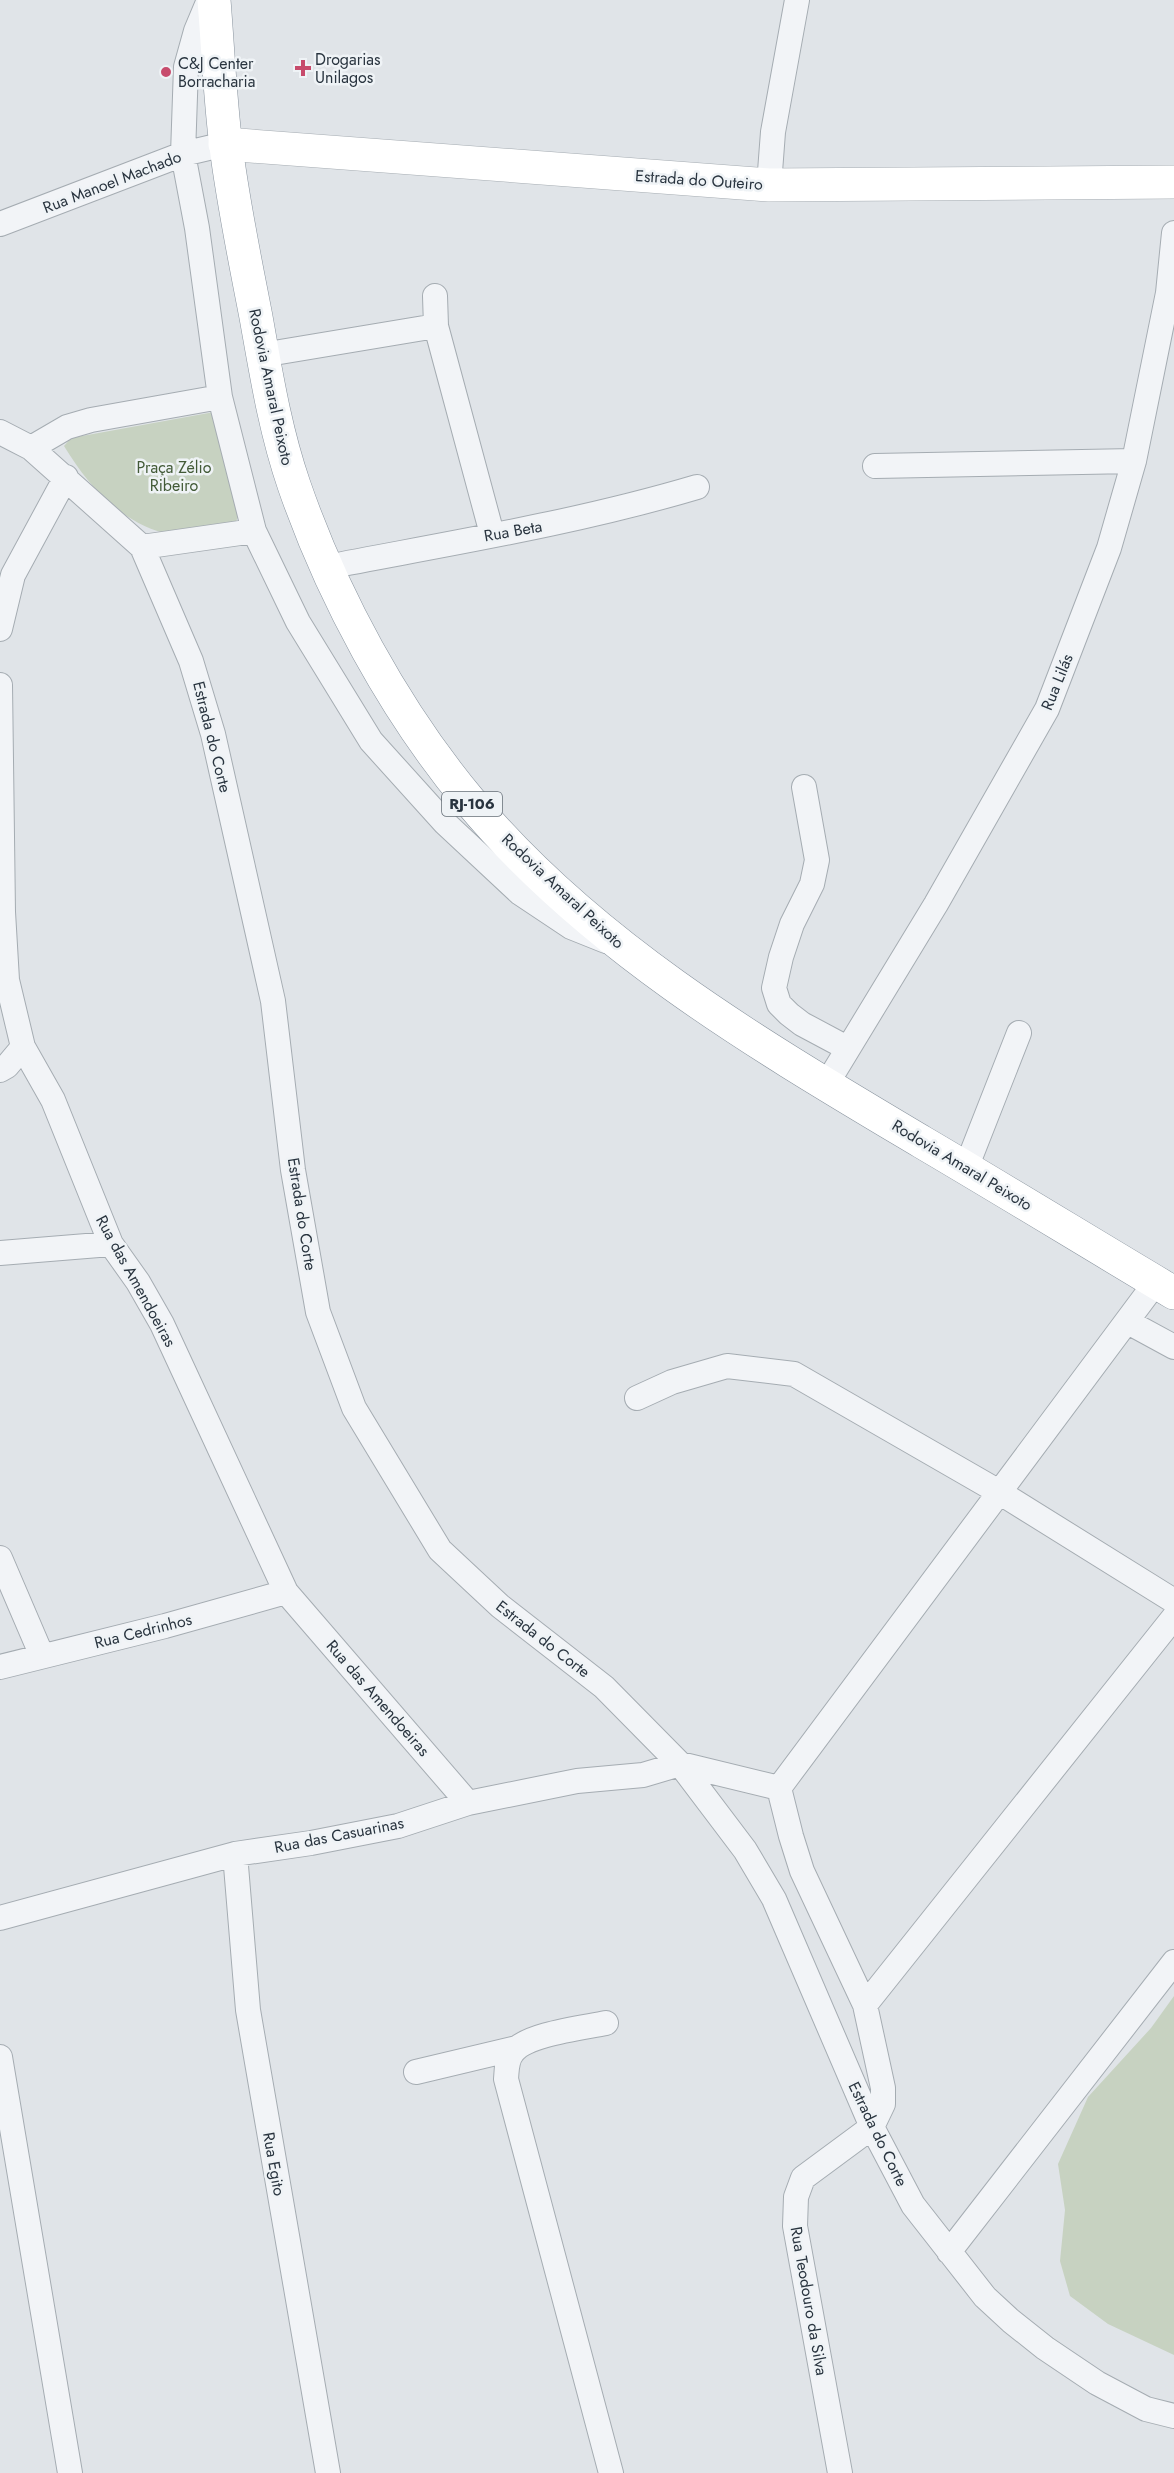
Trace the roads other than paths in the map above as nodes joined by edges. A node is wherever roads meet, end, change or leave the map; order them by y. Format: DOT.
graph roads {
  1 [pos="212,0"];
  2 [pos="797,0"];
  3 [pos="225,144"];
  4 [pos="183,154"];
  5 [pos="1174,182"];
  6 [pos="769,185"];
  7 [pos="0,224"];
  8 [pos="1174,233"];
  9 [pos="435,296"];
  10 [pos="436,326"];
  11 [pos="262,355"];
  12 [pos="220,397"];
  13 [pos="0,432"];
  14 [pos="31,448"];
  15 [pos="1134,461"];
  16 [pos="875,466"];
  17 [pos="66,477"];
  18 [pos="697,487"];
  19 [pos="254,531"];
  20 [pos="492,534"];
  21 [pos="142,547"];
  22 [pos="327,567"];
  23 [pos="0,629"];
  24 [pos="0,685"];
  25 [pos="804,787"];
  26 [pos="626,949"];
  27 [pos="1019,1032"];
  28 [pos="23,1047"];
  29 [pos="848,1048"];
  30 [pos="0,1070"];
  31 [pos="826,1085"];
  32 [pos="966,1168"];
  33 [pos="111,1244"];
  34 [pos="0,1253"];
  35 [pos="1165,1288"];
  36 [pos="1128,1322"];
  37 [pos="1174,1347"];
  38 [pos="637,1398"];
  39 [pos="999,1492"];
  40 [pos="0,1558"];
  41 [pos="286,1592"];
  42 [pos="1174,1601"];
  43 [pos="1174,1617"];
  44 [pos="42,1656"];
  45 [pos="0,1667"];
  46 [pos="680,1764"];
  47 [pos="779,1788"];
  48 [pos="468,1803"];
  49 [pos="235,1854"];
  50 [pos="0,1918"];
  51 [pos="1174,1962"];
  52 [pos="865,2005"];
  53 [pos="606,2023"];
  54 [pos="517,2048"];
  55 [pos="0,2057"];
  56 [pos="416,2072"];
  57 [pos="872,2127"];
  58 [pos="949,2252"];
  59 [pos="1174,2416"];
  60 [pos="70,2473"];
  61 [pos="328,2473"];
  62 [pos="611,2473"];
  63 [pos="840,2473"];
  1 -- 3 [label="main road, Rodovia Amaral Peixoto / RJ-106"];
  1 -- 4 [label="street"];
  2 -- 6 [label="street"];
  3 -- 4 [label="street, Rua Manoel Machado"];
  3 -- 6 [label="main road, Estrada do Outeiro"];
  3 -- 11 [label="main road, Rodovia Amaral Peixoto / RJ-106"];
  4 -- 7 [label="street, Rua Manoel Machado"];
  4 -- 12 [label="street"];
  5 -- 6 [label="main road, Estrada do Outeiro"];
  8 -- 15 [label="street, Rua Lilás"];
  9 -- 10 [label="street"];
  10 -- 11 [label="street"];
  10 -- 20 [label="street"];
  11 -- 22 [label="main road, Rodovia Amaral Peixoto / RJ-106"];
  12 -- 14 [label="street"];
  12 -- 19 [label="street"];
  13 -- 14 [label="street, Estrada do Corte"];
  14 -- 17 [label="street, Estrada do Corte"];
  15 -- 16 [label="street"];
  15 -- 29 [label="street, Rua Lilás"];
  17 -- 21 [label="street, Estrada do Corte"];
  17 -- 23 [label="street"];
  18 -- 20 [label="street, Rua Beta"];
  19 -- 21 [label="street"];
  19 -- 26 [label="street"];
  20 -- 22 [label="street, Rua Beta"];
  21 -- 46 [label="street, Estrada do Corte"];
  22 -- 26 [label="main road, Rodovia Amaral Peixoto / RJ-106"];
  24 -- 28 [label="street, Rua das Amendoeiras"];
  25 -- 29 [label="street"];
  26 -- 31 [label="main road, Rodovia Amaral Peixoto / RJ-106"];
  27 -- 32 [label="street"];
  28 -- 30 [label="street"];
  28 -- 33 [label="street, Rua das Amendoeiras"];
  29 -- 31 [label="street, Rua Lilás"];
  31 -- 32 [label="main road, Rodovia Amaral Peixoto / RJ-106"];
  32 -- 35 [label="main road, Rodovia Amaral Peixoto / RJ-106"];
  33 -- 34 [label="street"];
  33 -- 41 [label="street, Rua das Amendoeiras"];
  35 -- 36 [label="street"];
  36 -- 37 [label="street"];
  36 -- 39 [label="street"];
  38 -- 39 [label="street"];
  39 -- 42 [label="street"];
  39 -- 47 [label="street"];
  40 -- 44 [label="street"];
  41 -- 44 [label="street, Rua Cedrinhos"];
  41 -- 48 [label="street, Rua das Amendoeiras"];
  43 -- 52 [label="street"];
  44 -- 45 [label="street, Rua Cedrinhos"];
  46 -- 47 [label="street"];
  46 -- 48 [label="street, Rua das Casuarinas"];
  46 -- 57 [label="street, Estrada do Corte"];
  47 -- 52 [label="street"];
  48 -- 49 [label="street, Rua das Casuarinas"];
  49 -- 50 [label="street, Rua das Casuarinas"];
  49 -- 61 [label="street, Rua Egito"];
  51 -- 58 [label="street"];
  52 -- 57 [label="street"];
  53 -- 54 [label="street"];
  54 -- 56 [label="street"];
  54 -- 62 [label="street"];
  55 -- 60 [label="street"];
  57 -- 58 [label="street, Estrada do Corte"];
  57 -- 63 [label="street, Rua Teodouro da Silva"];
  58 -- 59 [label="street, Estrada do Corte"];
}
